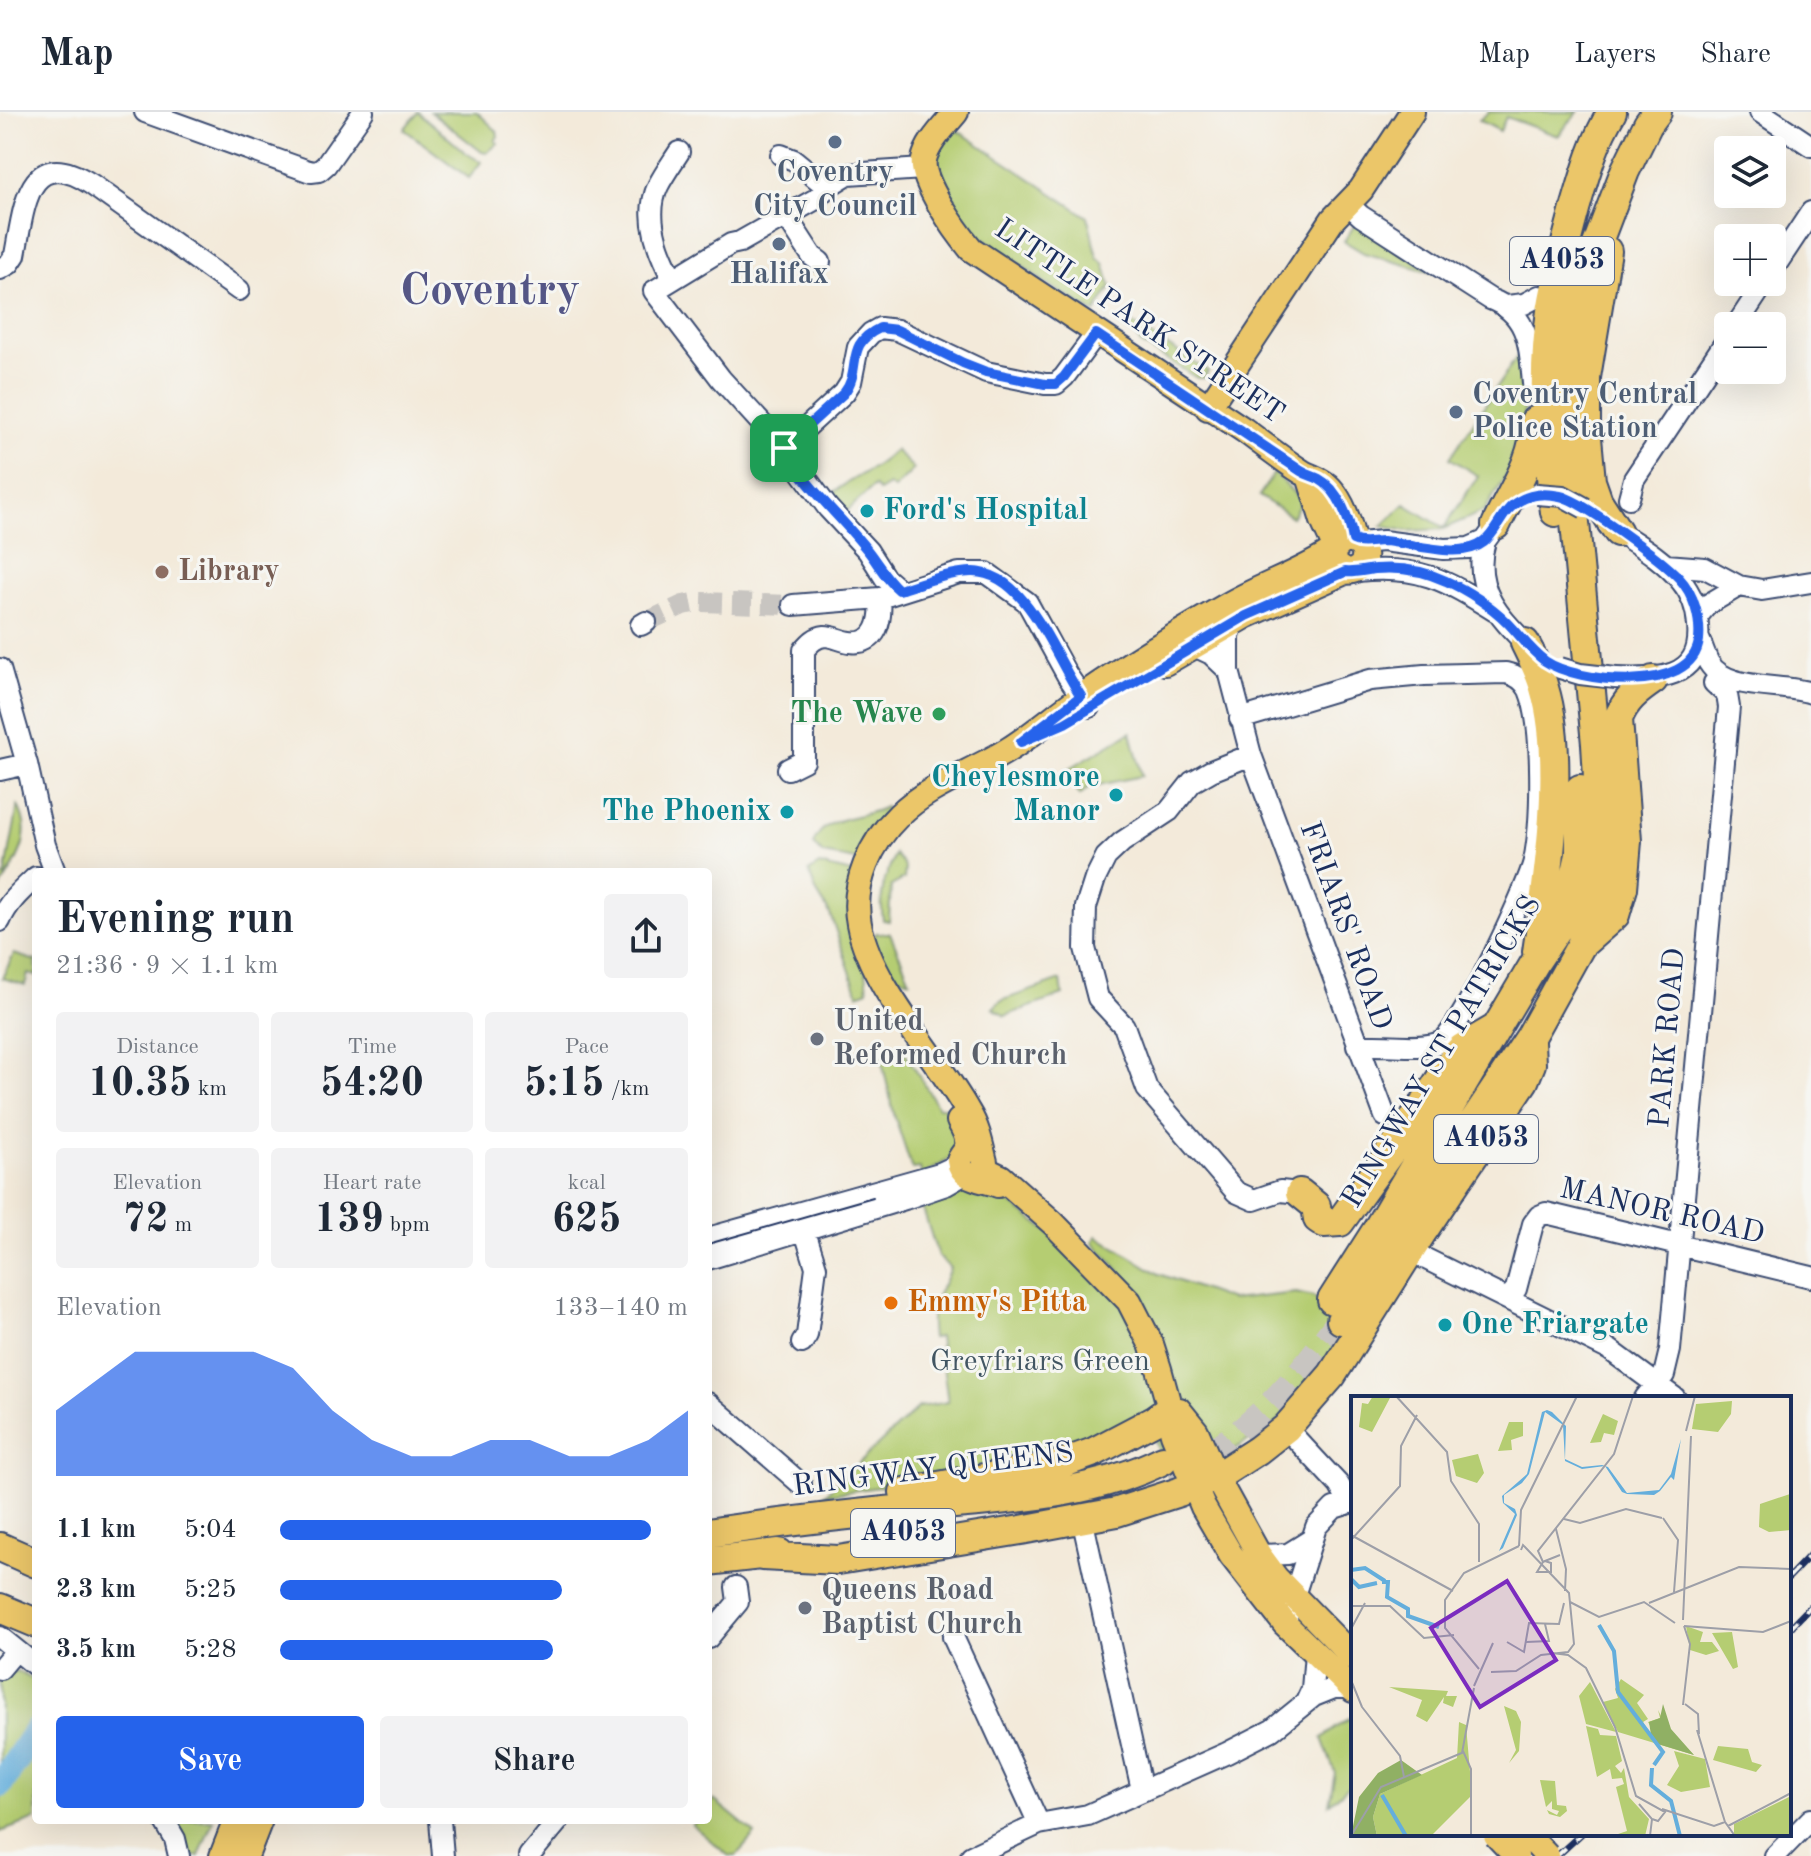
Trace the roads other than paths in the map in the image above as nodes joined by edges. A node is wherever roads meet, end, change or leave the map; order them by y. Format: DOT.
graph roads {
  1 [pos="145,112"];
  2 [pos="363,112"];
  3 [pos="956,112"];
  4 [pos="1412,112"];
  5 [pos="1612,112"];
  6 [pos="1657,112"];
  7 [pos="1760,112"];
  8 [pos="178,117"];
  9 [pos="1594,143"];
  10 [pos="1811,146"];
  11 [pos="679,152"];
  12 [pos="781,155"];
  13 [pos="923,169"];
  14 [pos="827,187"];
  15 [pos="1347,203"];
  16 [pos="1610,210"];
  17 [pos="1811,212"];
  18 [pos="786,216"];
  19 [pos="1803,244"];
  20 [pos="1786,259"];
  21 [pos="820,262"];
  22 [pos="0,269"];
  23 [pos="673,279"];
  24 [pos="239,290"];
  25 [pos="1539,296"];
  26 [pos="1505,305"];
  27 [pos="1096,334"];
  28 [pos="1714,359"];
  29 [pos="1534,392"];
  30 [pos="1208,408"];
  31 [pos="784,448"];
  32 [pos="1629,498"];
  33 [pos="1618,532"];
  34 [pos="1491,533"];
  35 [pos="1345,545"];
  36 [pos="1666,565"];
  37 [pos="1351,572"];
  38 [pos="1571,579"];
  39 [pos="1811,582"];
  40 [pos="1739,586"];
  41 [pos="889,594"];
  42 [pos="1498,614"];
  43 [pos="1698,616"];
  44 [pos="1234,623"];
  45 [pos="1699,639"];
  46 [pos="1525,643"];
  47 [pos="1194,646"];
  48 [pos="804,650"];
  49 [pos="0,669"];
  50 [pos="1229,671"];
  51 [pos="1658,678"];
  52 [pos="1769,685"];
  53 [pos="1720,689"];
  54 [pos="1811,693"];
  55 [pos="1085,702"];
  56 [pos="1240,719"];
  57 [pos="1251,755"];
  58 [pos="27,764"];
  59 [pos="800,765"];
  60 [pos="0,770"];
  61 [pos="46,868"];
  62 [pos="32,886"];
  63 [pos="2,915"];
  64 [pos="1581,945"];
  65 [pos="1536,961"];
  66 [pos="1497,1028"];
  67 [pos="1530,1037"];
  68 [pos="1357,1045"];
  69 [pos="1385,1116"];
  70 [pos="971,1164"];
  71 [pos="1300,1193"];
  72 [pos="802,1221"];
  73 [pos="712,1237"];
  74 [pos="1680,1246"];
  75 [pos="1415,1253"];
  76 [pos="712,1257"];
  77 [pos="1811,1277"];
  78 [pos="1508,1299"];
  79 [pos="802,1343"];
  80 [pos="1652,1391"];
  81 [pos="712,1406"];
  82 [pos="1170,1409"];
  83 [pos="1286,1428"];
  84 [pos="1185,1475"];
  85 [pos="801,1484"];
  86 [pos="1351,1502"];
  87 [pos="815,1518"];
  88 [pos="1082,1518"];
  89 [pos="712,1526"];
  90 [pos="749,1527"];
  91 [pos="712,1532"];
  92 [pos="1309,1541"];
  93 [pos="0,1547"];
  94 [pos="1259,1555"];
  95 [pos="32,1561"];
  96 [pos="712,1562"];
  97 [pos="0,1564"];
  98 [pos="745,1567"];
  99 [pos="712,1571"];
  100 [pos="32,1577"];
  101 [pos="0,1592"];
  102 [pos="1293,1595"];
  103 [pos="32,1604"];
  104 [pos="0,1608"];
  105 [pos="32,1621"];
  106 [pos="1285,1624"];
  107 [pos="712,1633"];
  108 [pos="953,1637"];
  109 [pos="8,1644"];
  110 [pos="1315,1653"];
  111 [pos="1351,1655"];
  112 [pos="32,1663"];
  113 [pos="0,1669"];
  114 [pos="1351,1688"];
  115 [pos="1351,1689"];
  116 [pos="1306,1702"];
  117 [pos="1142,1790"];
  118 [pos="1811,1819"];
  119 [pos="166,1824"];
  120 [pos="234,1824"];
  121 [pos="258,1824"];
  122 [pos="440,1824"];
  123 [pos="556,1824"];
  124 [pos="1039,1824"];
  125 [pos="1498,1836"];
  126 [pos="1528,1836"];
  127 [pos="179,1856"];
  128 [pos="222,1856"];
  129 [pos="246,1856"];
  130 [pos="443,1856"];
  131 [pos="529,1856"];
  132 [pos="971,1856"];
  133 [pos="1516,1856"];
  134 [pos="1547,1856"];
  135 [pos="1775,1856"];
  1 -- 8 [label="street"];
  2 -- 8 [label="street"];
  3 -- 13 [label="main road"];
  4 -- 15 [label="main road"];
  5 -- 9 [label="highway, A4053"];
  6 -- 16 [label="highway, A4053"];
  7 -- 10 [label="street"];
  9 -- 25 [label="highway"];
  9 -- 38 [label="highway, A4053"];
  11 -- 23 [label="street"];
  12 -- 14 [label="street"];
  13 -- 14 [label="street"];
  13 -- 27 [label="main road, LITTLE PARK STREET"];
  14 -- 18 [label="street"];
  15 -- 26 [label="street"];
  15 -- 30 [label="main road"];
  16 -- 33 [label="highway"];
  16 -- 38 [label="highway, A4053"];
  17 -- 19 [label="street"];
  18 -- 21 [label="street"];
  18 -- 23 [label="street"];
  19 -- 20 [label="street"];
  22 -- 24 [label="street"];
  23 -- 31 [label="street"];
  25 -- 26 [label="street"];
  25 -- 29 [label="highway"];
  26 -- 29 [label="street"];
  27 -- 30 [label="main road, LITTLE PARK STREET"];
  27 -- 31 [label="street"];
  28 -- 32 [label="street"];
  29 -- 34 [label="highway"];
  30 -- 35 [label="main road, LITTLE PARK STREET"];
  31 -- 41 [label="street"];
  33 -- 34 [label="street, bridge"];
  33 -- 36 [label="street"];
  34 -- 35 [label="street"];
  34 -- 42 [label="street"];
  35 -- 37 [label="main road, LITTLE PARK STREET"];
  35 -- 55 [label="main road"];
  36 -- 40 [label="street"];
  36 -- 43 [label="street"];
  37 -- 42 [label="street"];
  37 -- 44 [label="main road"];
  38 -- 64 [label="highway, RINGWAY ST PATRICKS / A4053"];
  38 -- 65 [label="highway, RINGWAY ST PATRICKS / A4053"];
  39 -- 40 [label="street"];
  40 -- 43 [label="street"];
  41 -- 48 [label="street"];
  41 -- 48 [label="street"];
  41 -- 55 [label="street"];
  42 -- 46 [label="street"];
  43 -- 45 [label="street"];
  44 -- 47 [label="main road"];
  44 -- 50 [label="street, FRIARS' ROAD"];
  45 -- 51 [label="street"];
  45 -- 52 [label="street"];
  46 -- 51 [label="street, bridge"];
  46 -- 65 [label="highway"];
  47 -- 50 [label="street"];
  47 -- 55 [label="main road"];
  48 -- 59 [label="street"];
  49 -- 58 [label="street"];
  50 -- 56 [label="street, FRIARS' ROAD"];
  51 -- 53 [label="street"];
  51 -- 64 [label="highway"];
  52 -- 53 [label="street"];
  52 -- 54 [label="street"];
  53 -- 74 [label="street, PARK ROAD"];
  55 -- 70 [label="main road"];
  56 -- 57 [label="street, FRIARS' ROAD"];
  56 -- 68 [label="street"];
  57 -- 68 [label="street, FRIARS' ROAD"];
  57 -- 71 [label="street"];
  58 -- 60 [label="street"];
  58 -- 61 [label="street"];
  62 -- 63 [label="street"];
  64 -- 67 [label="highway, RINGWAY ST PATRICKS / A4053"];
  65 -- 66 [label="highway, RINGWAY ST PATRICKS / A4053"];
  66 -- 67 [label="highway, RINGWAY ST PATRICKS / A4053"];
  66 -- 71 [label="highway"];
  67 -- 75 [label="highway, A4053"];
  68 -- 69 [label="street, FRIARS' ROAD"];
  70 -- 72 [label="street"];
  70 -- 82 [label="main road"];
  72 -- 73 [label="street"];
  72 -- 76 [label="street"];
  72 -- 79 [label="street"];
  74 -- 77 [label="street, MANOR ROAD"];
  74 -- 78 [label="street, MANOR ROAD"];
  74 -- 80 [label="street, PARK ROAD"];
  75 -- 78 [label="street"];
  75 -- 83 [label="highway, A4053"];
  78 -- 80 [label="street"];
  81 -- 85 [label="street"];
  82 -- 84 [label="main road"];
  82 -- 87 [label="highway, A4053"];
  83 -- 84 [label="highway, A4053"];
  83 -- 86 [label="street"];
  84 -- 87 [label="highway, RINGWAY QUEENS / A4053"];
  84 -- 88 [label="highway"];
  84 -- 94 [label="main road"];
  84 -- 98 [label="highway, RINGWAY QUEENS / A4053"];
  84 -- 106 [label="main road"];
  86 -- 92 [label="street"];
  87 -- 90 [label="highway, RINGWAY QUEENS / A4053"];
  88 -- 98 [label="highway"];
  88 -- 117 [label="street"];
  89 -- 90 [label="highway"];
  90 -- 91 [label="highway, RINGWAY QUEENS / A4053"];
  92 -- 94 [label="street"];
  92 -- 102 [label="street"];
  93 -- 95 [label="highway"];
  94 -- 102 [label="main road"];
  96 -- 98 [label="highway, RINGWAY QUEENS / A4053"];
  97 -- 100 [label="highway"];
  98 -- 99 [label="highway"];
  98 -- 107 [label="street"];
  101 -- 103 [label="highway"];
  102 -- 106 [label="street"];
  102 -- 111 [label="main road"];
  104 -- 105 [label="highway"];
  106 -- 110 [label="main road"];
  108 -- 124 [label="street"];
  109 -- 112 [label="street"];
  109 -- 113 [label="street"];
  110 -- 114 [label="main road"];
  110 -- 116 [label="street"];
  115 -- 116 [label="street"];
  116 -- 117 [label="street"];
  117 -- 124 [label="street"];
  118 -- 135 [label="street"];
  119 -- 127 [label="street"];
  120 -- 128 [label="main road"];
  121 -- 129 [label="main road"];
  122 -- 130 [label="street"];
  123 -- 131 [label="street"];
  124 -- 132 [label="street"];
  125 -- 133 [label="main road, bridge"];
  126 -- 134 [label="main road, bridge"];
}
